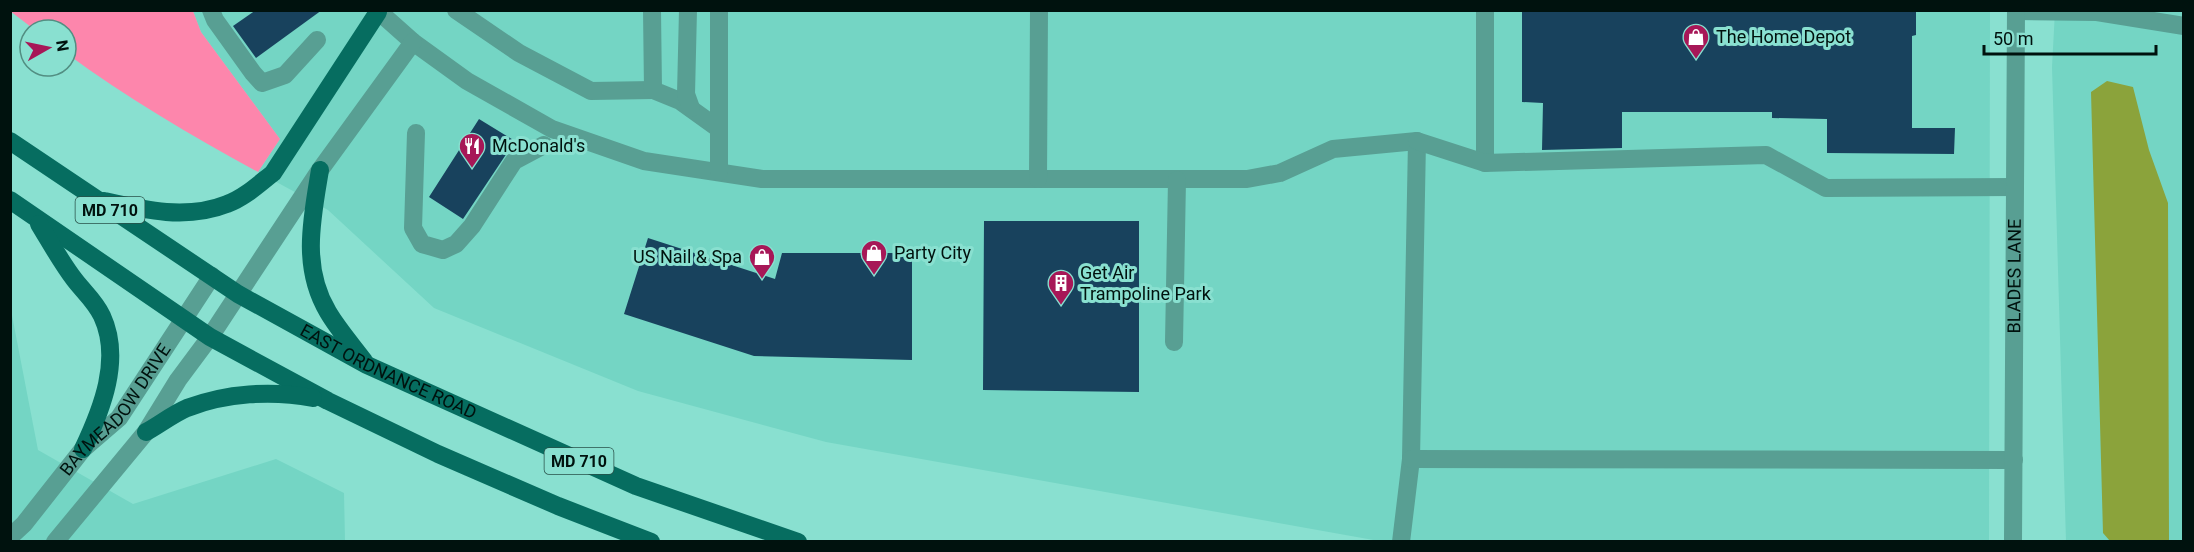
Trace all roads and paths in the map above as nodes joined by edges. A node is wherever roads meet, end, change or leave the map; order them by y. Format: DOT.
graph roads {
  1 [pos="211,10"];
  2 [pos="456,10"];
  3 [pos="652,10"];
  4 [pos="688,10"];
  5 [pos="719,10"];
  6 [pos="1040,10"];
  7 [pos="1485,10"];
  8 [pos="377,11"];
  9 [pos="2016,11"];
  10 [pos="2184,26"];
  11 [pos="317,40"];
  12 [pos="413,42"];
  13 [pos="653,90"];
  14 [pos="691,108"];
  15 [pos="719,129"];
  16 [pos="416,133"];
  17 [pos="10,141"];
  18 [pos="1417,141"];
  19 [pos="544,145"];
  20 [pos="1485,163"];
  21 [pos="320,170"];
  22 [pos="719,172"];
  23 [pos="1038,179"];
  24 [pos="1177,180"];
  25 [pos="2015,187"];
  26 [pos="95,199"];
  27 [pos="10,200"];
  28 [pos="34,218"];
  29 [pos="212,276"];
  30 [pos="238,294"];
  31 [pos="184,319"];
  32 [pos="210,337"];
  33 [pos="1174,342"];
  34 [pos="367,365"];
  35 [pos="328,400"];
  36 [pos="146,432"];
  37 [pos="83,449"];
  38 [pos="1411,459"];
  39 [pos="2014,460"];
  40 [pos="10,537"];
  41 [pos="55,542"];
  42 [pos="651,542"];
  43 [pos="798,542"];
  44 [pos="1401,542"];
  45 [pos="2013,542"];
  1 -- 11 [label="street"];
  2 -- 13 [label="street"];
  3 -- 13 [label="street"];
  4 -- 14 [label="street"];
  5 -- 15 [label="street"];
  6 -- 23 [label="street"];
  7 -- 20 [label="street"];
  8 -- 12 [label="street"];
  8 -- 26 [label="main road"];
  9 -- 10 [label="street"];
  9 -- 25 [label="street, BLADES LANE"];
  12 -- 21 [label="street, BAYMEADOW DRIVE"];
  12 -- 22 [label="street"];
  13 -- 14 [label="street"];
  14 -- 15 [label="street"];
  15 -- 22 [label="street"];
  16 -- 19 [label="street"];
  17 -- 26 [label="main road, EAST ORDNANCE ROAD / MD 710"];
  18 -- 20 [label="street"];
  18 -- 24 [label="street"];
  18 -- 38 [label="street"];
  20 -- 25 [label="street"];
  21 -- 30 [label="street, BAYMEADOW DRIVE"];
  21 -- 34 [label="main road"];
  22 -- 23 [label="street"];
  23 -- 24 [label="street"];
  24 -- 33 [label="street"];
  25 -- 39 [label="street, BLADES LANE"];
  26 -- 29 [label="main road, EAST ORDNANCE ROAD / MD 710"];
  27 -- 28 [label="main road, MD 710"];
  28 -- 31 [label="main road, MD 710"];
  28 -- 37 [label="main road"];
  29 -- 30 [label="main road, EAST ORDNANCE ROAD / MD 710"];
  29 -- 31 [label="street, BAYMEADOW DRIVE"];
  30 -- 32 [label="street, BAYMEADOW DRIVE"];
  30 -- 34 [label="main road, EAST ORDNANCE ROAD / MD 710"];
  31 -- 32 [label="main road, MD 710"];
  31 -- 37 [label="street, BAYMEADOW DRIVE"];
  32 -- 35 [label="main road, MD 710"];
  32 -- 36 [label="street, BAYMEADOW DRIVE"];
  34 -- 43 [label="main road, EAST ORDNANCE ROAD / MD 710"];
  35 -- 36 [label="main road"];
  35 -- 42 [label="main road, MD 710"];
  36 -- 41 [label="street, BAYMEADOW DRIVE"];
  37 -- 40 [label="street, BAYMEADOW DRIVE"];
  38 -- 39 [label="street"];
  38 -- 44 [label="street"];
  39 -- 45 [label="street, BLADES LANE"];
}
